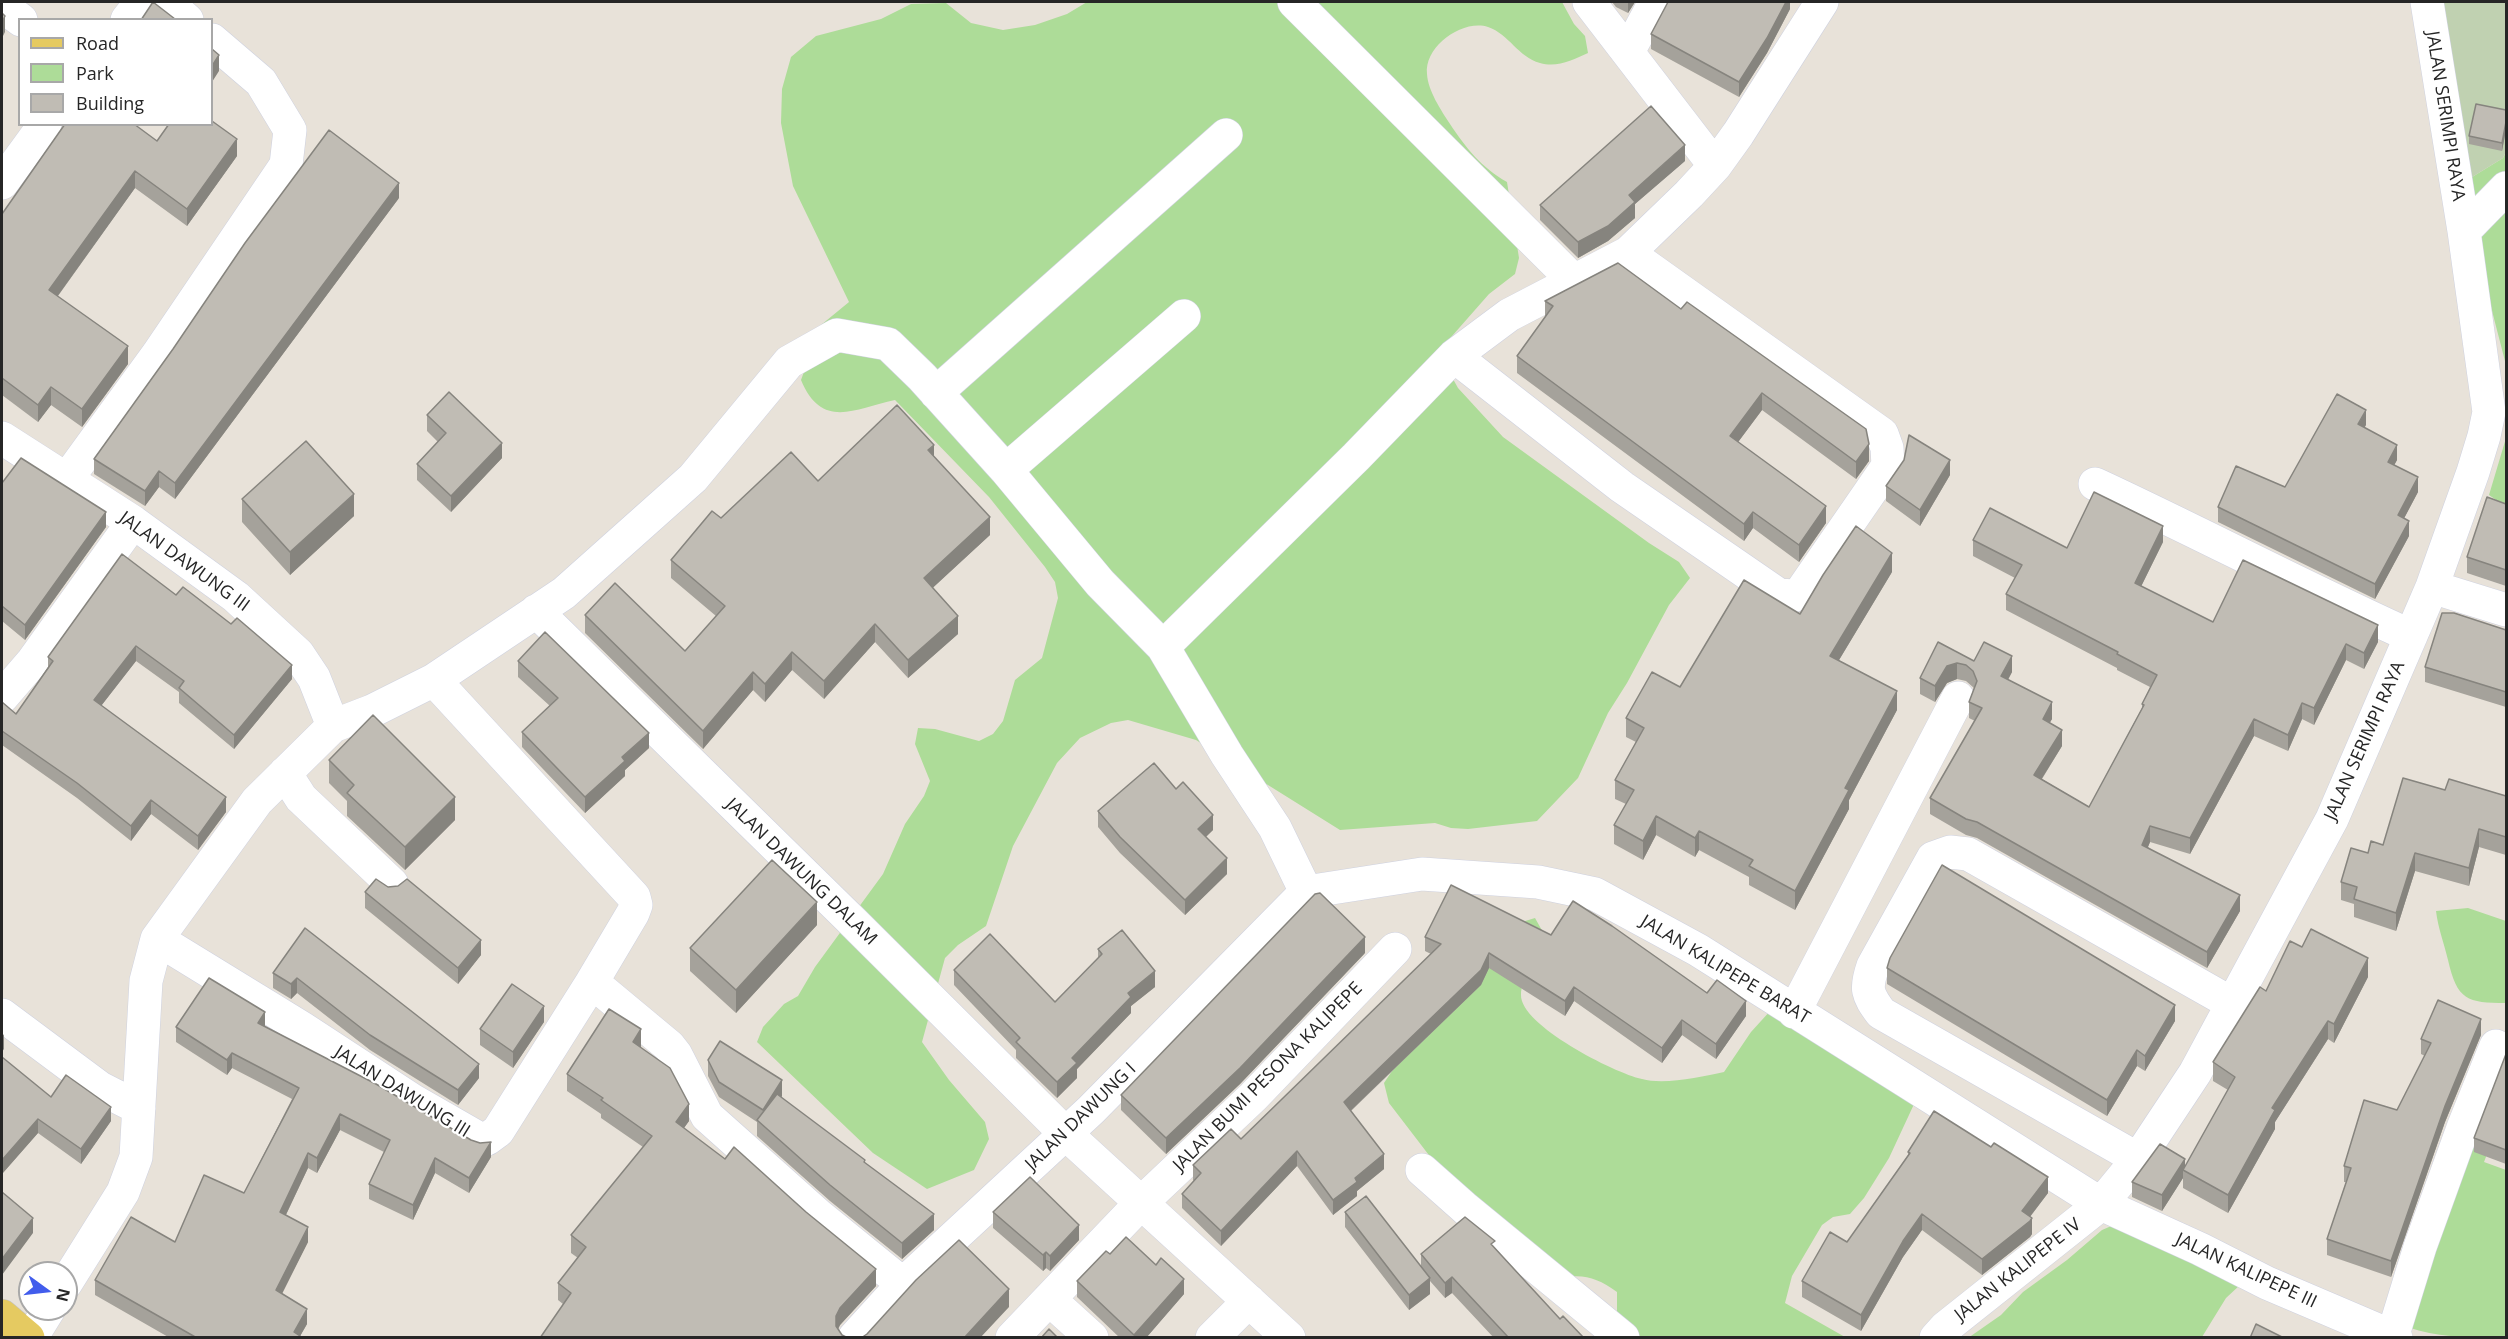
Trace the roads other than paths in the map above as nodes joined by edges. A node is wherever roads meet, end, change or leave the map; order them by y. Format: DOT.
graph roads {
  1 [pos="141,2"];
  2 [pos="166,2"];
  3 [pos="1294,2"];
  4 [pos="1589,2"];
  5 [pos="1655,2"];
  6 [pos="1822,2"];
  7 [pos="2427,2"];
  8 [pos="2,6"];
  9 [pos="18,18"];
  10 [pos="129,18"];
  11 [pos="185,18"];
  12 [pos="213,41"];
  13 [pos="1628,52"];
  14 [pos="44,126"];
  15 [pos="1226,135"];
  16 [pos="1715,166"];
  17 [pos="2,183"];
  18 [pos="2506,188"];
  19 [pos="2464,231"];
  20 [pos="1628,253"];
  21 [pos="1574,281"];
  22 [pos="1184,316"];
  23 [pos="1454,356"];
  24 [pos="936,393"];
  25 [pos="2,438"];
  26 [pos="1006,470"];
  27 [pos="67,479"];
  28 [pos="2095,484"];
  29 [pos="133,522"];
  30 [pos="2432,587"];
  31 [pos="2506,610"];
  32 [pos="536,611"];
  33 [pos="2411,636"];
  34 [pos="1163,647"];
  35 [pos="434,680"];
  36 [pos="2,697"];
  37 [pos="1958,698"];
  38 [pos="333,726"];
  39 [pos="285,773"];
  40 [pos="392,884"];
  41 [pos="1306,892"];
  42 [pos="157,939"];
  43 [pos="1395,949"];
  44 [pos="592,982"];
  45 [pos="2231,1003"];
  46 [pos="1794,1012"];
  47 [pos="2,1015"];
  48 [pos="2496,1046"];
  49 [pos="140,1108"];
  50 [pos="1066,1134"];
  51 [pos="2138,1159"];
  52 [pos="1422,1170"];
  53 [pos="1141,1203"];
  54 [pos="2101,1204"];
  55 [pos="78,1265"];
  56 [pos="903,1284"];
  57 [pos="1049,1299"];
  58 [pos="1249,1301"];
  59 [pos="2,1316"];
  60 [pos="41,1321"];
  61 [pos="2393,1337"];
  62 [pos="29,1338"];
  63 [pos="854,1338"];
  64 [pos="1012,1338"];
  65 [pos="1092,1338"];
  66 [pos="1212,1338"];
  67 [pos="1289,1338"];
  68 [pos="1623,1338"];
  69 [pos="1936,1338"];
  1 -- 10 [label="street"];
  2 -- 11 [label="street"];
  3 -- 21 [label="street"];
  4 -- 13 [label="street"];
  5 -- 13 [label="street"];
  6 -- 16 [label="street"];
  7 -- 19 [label="street, JALAN SERIMPI RAYA"];
  8 -- 9 [label="street"];
  12 -- 27 [label="street"];
  13 -- 16 [label="street"];
  14 -- 17 [label="street"];
  15 -- 24 [label="street"];
  16 -- 20 [label="street"];
  18 -- 19 [label="street, JALAN SERIMPI RAYA"];
  19 -- 30 [label="street, JALAN SERIMPI RAYA"];
  20 -- 21 [label="street"];
  20 -- 23 [label="street"];
  21 -- 23 [label="street"];
  22 -- 26 [label="street"];
  23 -- 34 [label="street"];
  24 -- 26 [label="street"];
  24 -- 32 [label="street"];
  25 -- 27 [label="street, JALAN DAWUNG III"];
  26 -- 34 [label="street"];
  27 -- 29 [label="street, JALAN DAWUNG III"];
  28 -- 33 [label="street"];
  29 -- 36 [label="street"];
  29 -- 38 [label="street, JALAN DAWUNG III"];
  30 -- 31 [label="street"];
  30 -- 33 [label="street, JALAN SERIMPI RAYA"];
  32 -- 35 [label="street"];
  32 -- 50 [label="street, JALAN DAWUNG DALAM"];
  33 -- 45 [label="street, JALAN SERIMPI RAYA"];
  34 -- 41 [label="street"];
  35 -- 38 [label="street"];
  35 -- 44 [label="street"];
  37 -- 46 [label="street"];
  38 -- 39 [label="street"];
  39 -- 40 [label="street"];
  39 -- 42 [label="street"];
  41 -- 46 [label="street, JALAN KALIPEPE BARAT"];
  41 -- 50 [label="street, JALAN DAWUNG I"];
  42 -- 44 [label="street, JALAN DAWUNG III"];
  42 -- 49 [label="street"];
  43 -- 53 [label="street, JALAN BUMI PESONA KALIPEPE"];
  44 -- 56 [label="street"];
  45 -- 51 [label="street, JALAN SERIMPI RAYA"];
  45 -- 51 [label="street"];
  46 -- 54 [label="street, JALAN KALIPEPE BARAT"];
  47 -- 49 [label="street"];
  48 -- 61 [label="street, JALAN KALIPEPE III"];
  49 -- 55 [label="street"];
  50 -- 53 [label="street"];
  50 -- 56 [label="street, JALAN DAWUNG I"];
  51 -- 54 [label="street, JALAN SERIMPI RAYA"];
  52 -- 68 [label="street"];
  53 -- 57 [label="street, JALAN BUMI PESONA KALIPEPE"];
  53 -- 58 [label="street"];
  54 -- 61 [label="street, JALAN KALIPEPE III"];
  54 -- 69 [label="street, JALAN KALIPEPE IV"];
  56 -- 63 [label="street, JALAN DAWUNG I"];
  57 -- 64 [label="street, JALAN BUMI PESONA KALIPEPE"];
  57 -- 65 [label="street"];
  58 -- 66 [label="street"];
  58 -- 67 [label="street"];
  59 -- 62 [label="main road"];
  60 -- 62 [label="street"];
}
